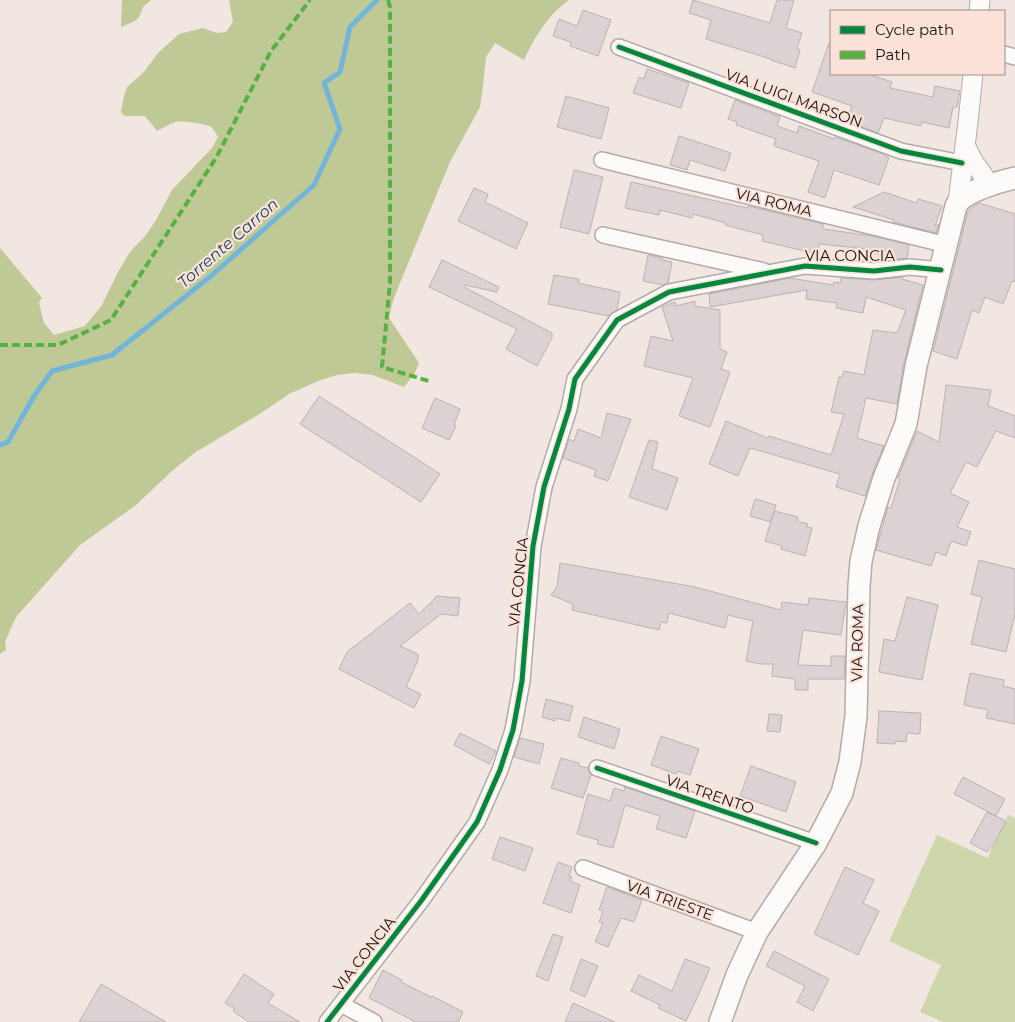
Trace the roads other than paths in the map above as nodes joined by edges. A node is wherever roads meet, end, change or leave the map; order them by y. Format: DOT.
graph roads {
  1 [pos="619,47"];
  2 [pos="973,75"];
  3 [pos="964,154"];
  4 [pos="602,160"];
  5 [pos="1015,178"];
  6 [pos="990,185"];
  7 [pos="958,202"];
  8 [pos="603,235"];
  9 [pos="947,244"];
  10 [pos="941,270"];
  11 [pos="770,273"];
  12 [pos="596,768"];
  13 [pos="816,843"];
  14 [pos="583,868"];
  15 [pos="757,932"];
  16 [pos="341,1004"];
  17 [pos="327,1022"];
  18 [pos="374,1022"];
  19 [pos="720,1022"];
  1 -- 3 [label="street, VIA LUIGI MARSON"];
  2 -- 3 [label="street"];
  3 -- 6 [label="street"];
  3 -- 7 [label="street"];
  4 -- 9 [label="street, VIA ROMA"];
  5 -- 6 [label="main road"];
  6 -- 7 [label="main road"];
  7 -- 9 [label="main road, VIA ROMA"];
  8 -- 11 [label="street, VIA CONCIA"];
  9 -- 10 [label="main road, VIA ROMA"];
  10 -- 11 [label="street, VIA CONCIA"];
  10 -- 13 [label="main road, VIA ROMA"];
  11 -- 16 [label="street, VIA CONCIA"];
  12 -- 13 [label="street, VIA TRENTO"];
  13 -- 15 [label="main road, VIA ROMA"];
  14 -- 15 [label="street, VIA TRIESTE"];
  15 -- 19 [label="main road, VIA ROMA"];
  16 -- 17 [label="street, VIA CONCIA"];
  16 -- 18 [label="street"];
}
